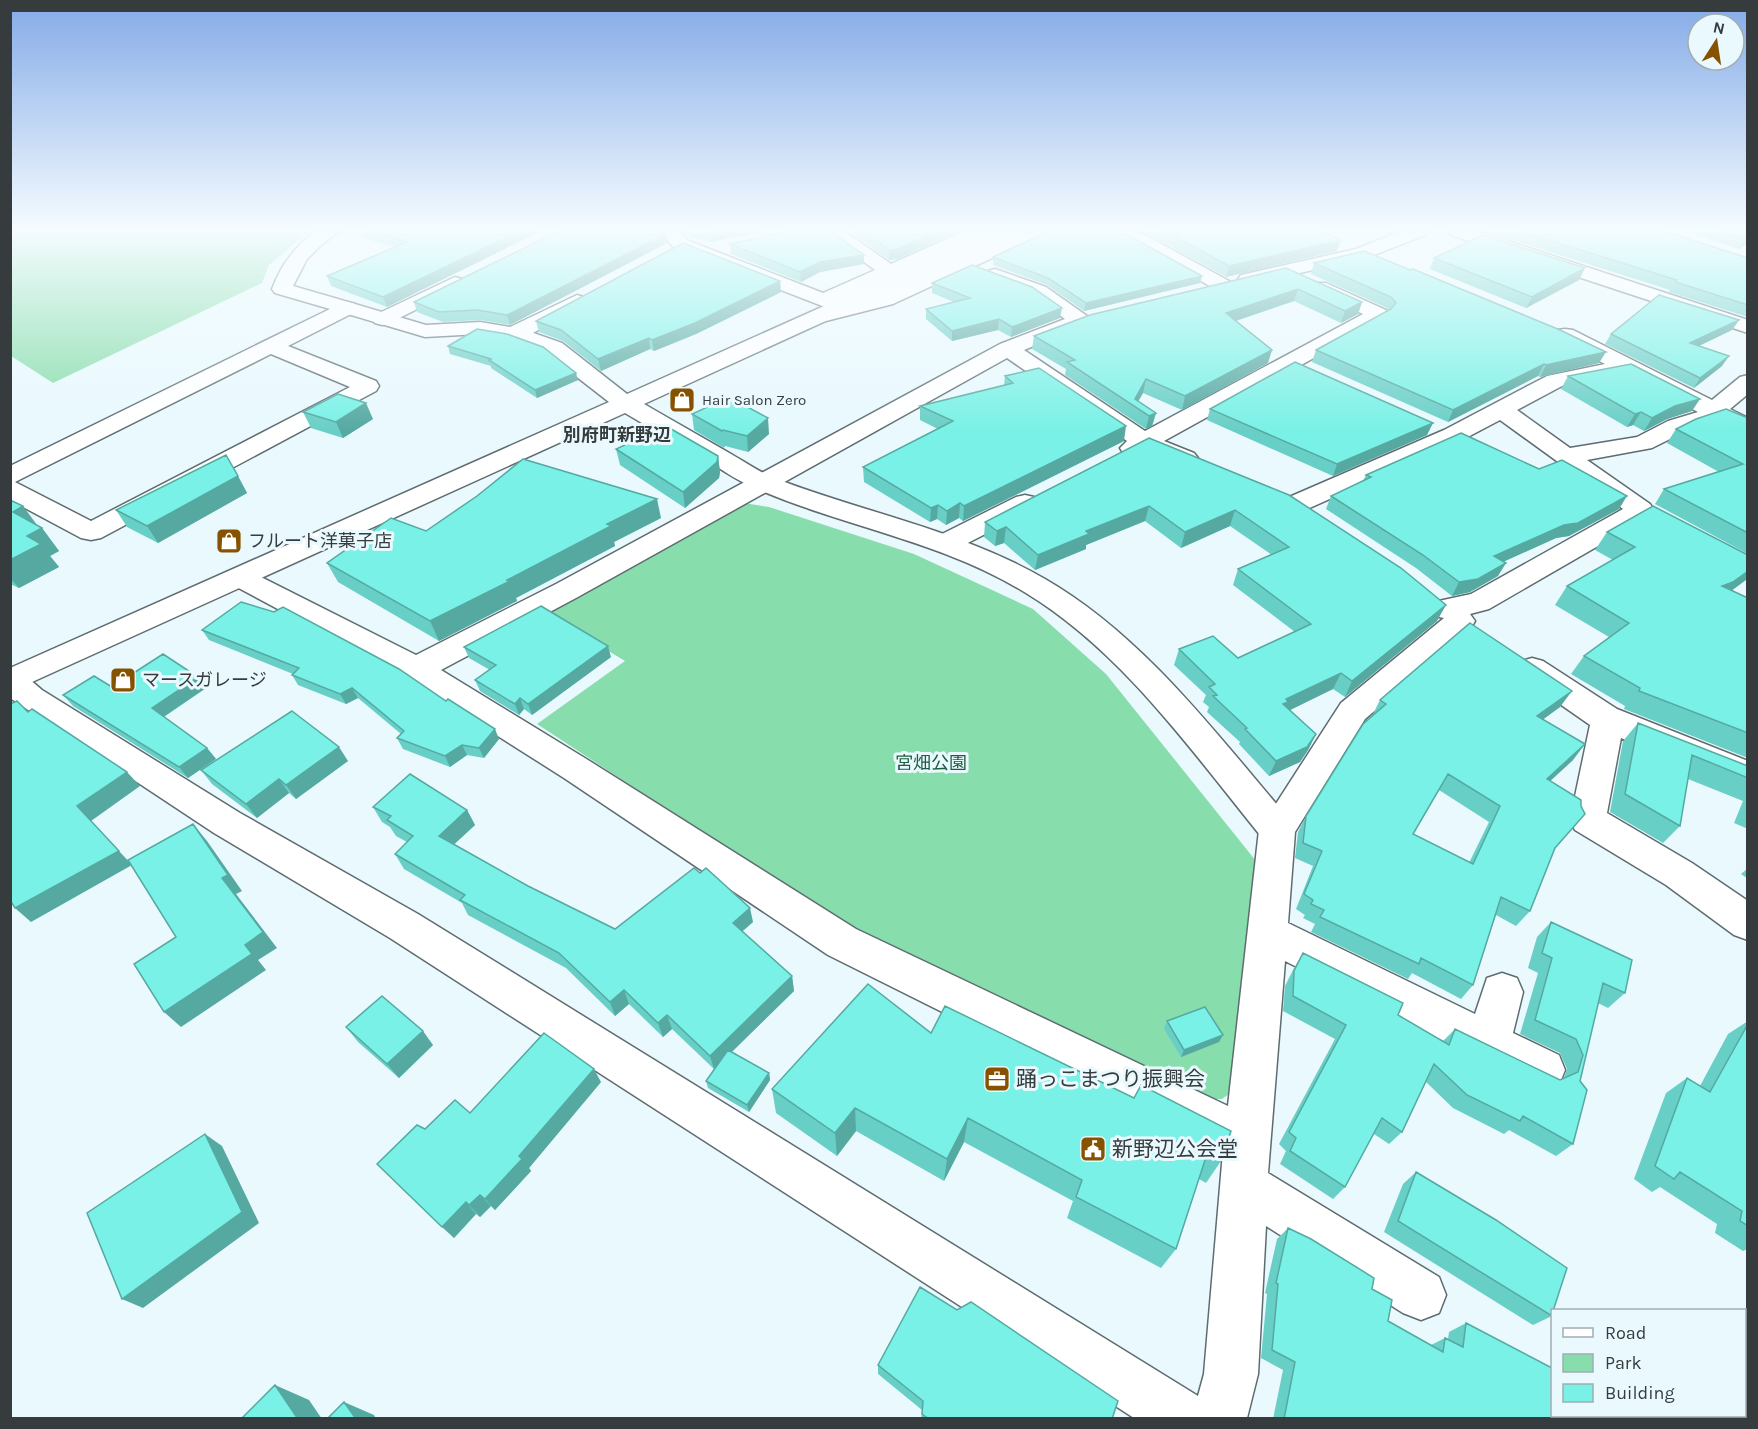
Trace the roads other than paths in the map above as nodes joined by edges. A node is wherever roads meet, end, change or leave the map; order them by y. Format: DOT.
graph roads {
  1 [pos="311,298"];
  2 [pos="426,298"];
  3 [pos="583,298"];
  4 [pos="795,298"];
  5 [pos="842,298"];
  6 [pos="860,298"];
  7 [pos="891,298"];
  8 [pos="1052,298"];
  9 [pos="1343,298"];
  10 [pos="1659,298"];
  11 [pos="348,309"];
  12 [pos="820,310"];
  13 [pos="382,319"];
  14 [pos="1542,326"];
  15 [pos="1748,327"];
  16 [pos="514,334"];
  17 [pos="272,347"];
  18 [pos="1008,349"];
  19 [pos="1626,367"];
  20 [pos="1743,392"];
  21 [pos="626,404"];
  22 [pos="1503,411"];
  23 [pos="1716,411"];
  24 [pos="1422,421"];
  25 [pos="1748,428"];
  26 [pos="1453,435"];
  27 [pos="1145,442"];
  28 [pos="1565,456"];
  29 [pos="1114,458"];
  30 [pos="1210,469"];
  31 [pos="10,476"];
  32 [pos="762,482"];
  33 [pos="10,489"];
  34 [pos="1051,490"];
  35 [pos="1295,505"];
  36 [pos="946,543"];
  37 [pos="241,578"];
  38 [pos="1445,609"];
  39 [pos="416,669"];
  40 [pos="11,681"];
  41 [pos="1605,717"];
  42 [pos="1748,776"];
  43 [pos="1277,830"];
  44 [pos="1748,923"];
  45 [pos="1267,932"];
  46 [pos="1502,992"];
  47 [pos="1489,1043"];
  48 [pos="1543,1071"];
  49 [pos="1245,1163"];
  50 [pos="1421,1295"];
  51 [pos="1183,1419"];
  52 [pos="1220,1419"];
  1 -- 11 [label="street"];
  2 -- 13 [label="street"];
  3 -- 16 [label="street"];
  4 -- 12 [label="street"];
  5 -- 12 [label="street"];
  6 -- 12 [label="street"];
  7 -- 12 [label="street"];
  8 -- 18 [label="street"];
  9 -- 27 [label="street"];
  10 -- 15 [label="street"];
  11 -- 13 [label="street"];
  11 -- 17 [label="street"];
  12 -- 21 [label="street"];
  13 -- 16 [label="street"];
  14 -- 19 [label="street"];
  16 -- 21 [label="street"];
  17 -- 31 [label="street"];
  17 -- 33 [label="street"];
  18 -- 27 [label="street"];
  18 -- 32 [label="street"];
  19 -- 22 [label="street"];
  19 -- 23 [label="street"];
  20 -- 23 [label="street"];
  21 -- 32 [label="street"];
  21 -- 37 [label="street"];
  22 -- 26 [label="street"];
  22 -- 28 [label="street"];
  23 -- 25 [label="street"];
  23 -- 28 [label="street"];
  24 -- 26 [label="street"];
  26 -- 35 [label="street"];
  27 -- 29 [label="street"];
  27 -- 30 [label="street"];
  28 -- 38 [label="street"];
  32 -- 36 [label="street"];
  32 -- 39 [label="street"];
  34 -- 36 [label="street"];
  36 -- 43 [label="street"];
  37 -- 39 [label="street"];
  37 -- 40 [label="street"];
  38 -- 41 [label="street"];
  38 -- 43 [label="street"];
  39 -- 49 [label="street"];
  40 -- 51 [label="street"];
  41 -- 42 [label="street"];
  41 -- 44 [label="street"];
  43 -- 45 [label="street"];
  45 -- 47 [label="street"];
  45 -- 49 [label="street"];
  46 -- 47 [label="street"];
  47 -- 48 [label="street"];
  49 -- 50 [label="street"];
  49 -- 52 [label="street"];
}
